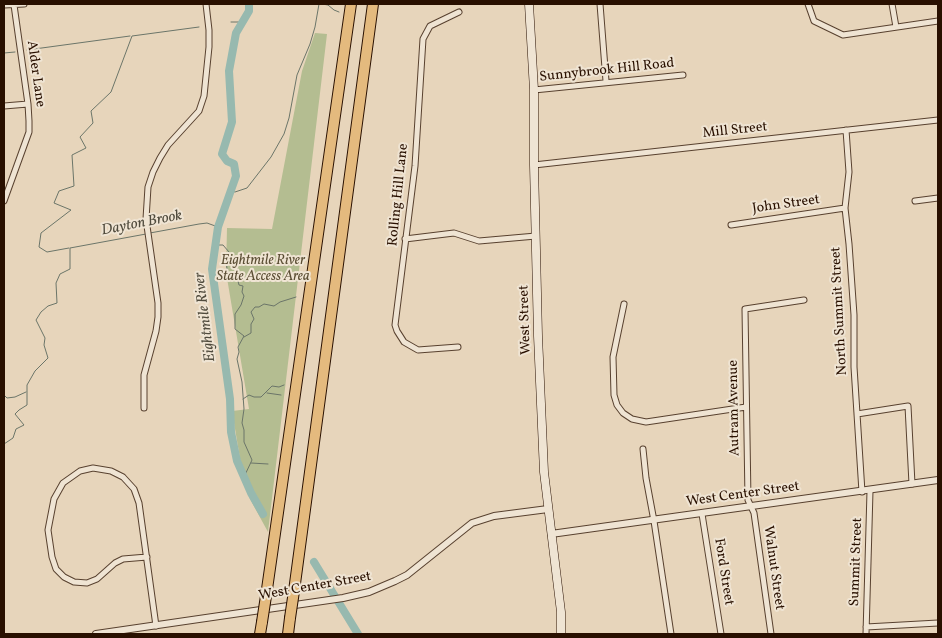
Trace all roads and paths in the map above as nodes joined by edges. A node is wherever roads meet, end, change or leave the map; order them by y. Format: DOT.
graph roads {
  1 [pos="24,4"];
  2 [pos="206,4"];
  3 [pos="351,4"];
  4 [pos="373,4"];
  5 [pos="529,4"];
  6 [pos="600,4"];
  7 [pos="808,4"];
  8 [pos="892,4"];
  9 [pos="4,5"];
  10 [pos="14,5"];
  11 [pos="459,12"];
  12 [pos="938,21"];
  13 [pos="896,27"];
  14 [pos="683,75"];
  15 [pos="606,82"];
  16 [pos="534,90"];
  17 [pos="28,104"];
  18 [pos="4,106"];
  19 [pos="938,120"];
  20 [pos="846,130"];
  21 [pos="534,165"];
  22 [pos="938,198"];
  23 [pos="4,201"];
  24 [pos="915,201"];
  25 [pos="845,208"];
  26 [pos="732,225"];
  27 [pos="536,236"];
  28 [pos="405,239"];
  29 [pos="804,300"];
  30 [pos="624,304"];
  31 [pos="458,347"];
  32 [pos="746,407"];
  33 [pos="144,408"];
  34 [pos="856,414"];
  35 [pos="643,449"];
  36 [pos="938,480"];
  37 [pos="912,484"];
  38 [pos="870,491"];
  39 [pos="862,492"];
  40 [pos="752,506"];
  41 [pos="548,509"];
  42 [pos="702,514"];
  43 [pos="654,521"];
  44 [pos="551,534"];
  45 [pos="147,557"];
  46 [pos="938,623"];
  47 [pos="156,626"];
  48 [pos="866,627"];
  49 [pos="96,634"];
  50 [pos="260,634"];
  51 [pos="288,634"];
  52 [pos="561,634"];
  53 [pos="671,634"];
  54 [pos="721,634"];
  55 [pos="771,634"];
  56 [pos="866,634"];
  1 -- 10 [label="street"];
  2 -- 33 [label="street"];
  3 -- 50 [label="highway, bridge"];
  4 -- 51 [label="highway, bridge"];
  5 -- 16 [label="main road, West Street"];
  6 -- 15 [label="street"];
  7 -- 13 [label="street"];
  8 -- 13 [label="street"];
  9 -- 10 [label="street"];
  10 -- 17 [label="street, Alder Lane"];
  11 -- 28 [label="street, Rolling Hill Lane"];
  12 -- 13 [label="street"];
  14 -- 15 [label="street, Sunnybrook Hill Road"];
  15 -- 16 [label="street, Sunnybrook Hill Road"];
  16 -- 21 [label="main road, West Street"];
  17 -- 18 [label="street"];
  17 -- 23 [label="street, Alder Lane"];
  19 -- 20 [label="street, Mill Street"];
  20 -- 21 [label="street, Mill Street"];
  20 -- 25 [label="street, North Summit Street"];
  21 -- 27 [label="main road, West Street"];
  22 -- 24 [label="street"];
  25 -- 26 [label="street, John Street"];
  25 -- 34 [label="street, North Summit Street"];
  27 -- 28 [label="street"];
  27 -- 41 [label="main road, West Street"];
  28 -- 31 [label="street, Rolling Hill Lane"];
  29 -- 32 [label="street, Autram Avenue"];
  30 -- 32 [label="street"];
  32 -- 40 [label="street, Autram Avenue"];
  34 -- 37 [label="street"];
  34 -- 39 [label="street, North Summit Street"];
  35 -- 43 [label="street"];
  36 -- 37 [label="street, West Center Street"];
  37 -- 38 [label="street, West Center Street"];
  38 -- 39 [label="street, West Center Street"];
  38 -- 48 [label="street, Summit Street"];
  39 -- 40 [label="street, West Center Street"];
  40 -- 42 [label="street, West Center Street"];
  40 -- 55 [label="street, Walnut Street"];
  41 -- 44 [label="main road, West Street"];
  41 -- 47 [label="street, West Center Street"];
  42 -- 43 [label="street, West Center Street"];
  42 -- 54 [label="street, Ford Street"];
  43 -- 44 [label="street, West Center Street"];
  43 -- 53 [label="street"];
  44 -- 52 [label="main road, West Street"];
  45 -- 45 [label="street"];
  45 -- 47 [label="street"];
  46 -- 48 [label="street"];
  47 -- 49 [label="street, West Center Street"];
  48 -- 56 [label="street, Summit Street"];
}
